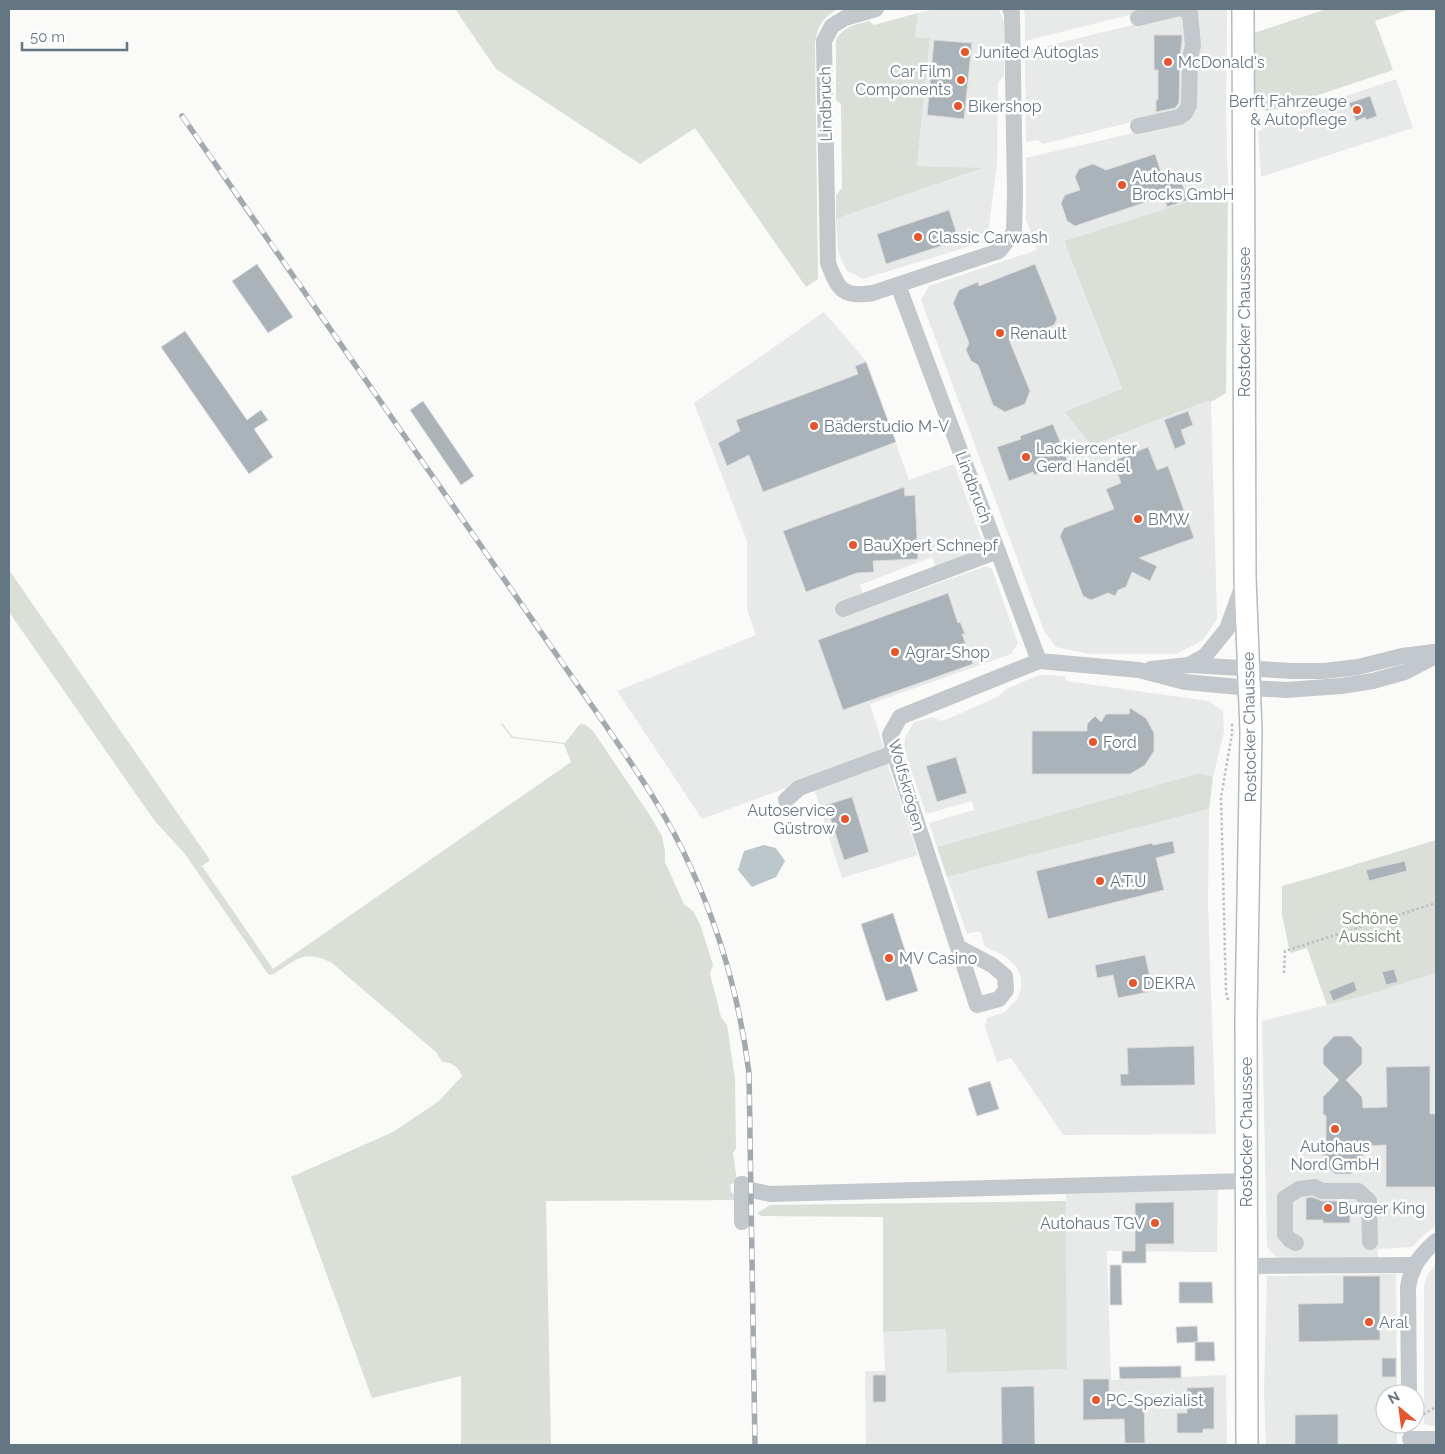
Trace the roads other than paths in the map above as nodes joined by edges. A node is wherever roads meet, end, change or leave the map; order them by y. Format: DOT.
graph roads {
  1 [pos="876,9"];
  2 [pos="1010,9"];
  3 [pos="1176,9"];
  4 [pos="1183,9"];
  5 [pos="1243,9"];
  6 [pos="1138,18"];
  7 [pos="1138,126"];
  8 [pos="898,285"];
  9 [pos="998,551"];
  10 [pos="1246,578"];
  11 [pos="843,609"];
  12 [pos="1436,652"];
  13 [pos="1436,656"];
  14 [pos="1039,661"];
  15 [pos="1189,665"];
  16 [pos="1139,670"];
  17 [pos="1249,678"];
  18 [pos="894,753"];
  19 [pos="786,800"];
  20 [pos="958,947"];
  21 [pos="1246,1180"];
  22 [pos="742,1222"];
  23 [pos="1436,1241"];
  24 [pos="1370,1242"];
  25 [pos="1296,1243"];
  26 [pos="1414,1265"];
  27 [pos="1246,1266"];
  28 [pos="1410,1384"];
  29 [pos="1421,1434"];
  30 [pos="1436,1439"];
  31 [pos="1247,1445"];
  1 -- 8 [label="street, Lindbruch"];
  2 -- 8 [label="street, Lindbruch"];
  3 -- 6 [label="street"];
  4 -- 7 [label="street"];
  5 -- 10 [label="main road, Rostocker Chaussee"];
  8 -- 9 [label="street, Lindbruch"];
  9 -- 11 [label="street"];
  9 -- 14 [label="street, Lindbruch"];
  10 -- 15 [label="street, Wolfskrögen"];
  10 -- 17 [label="main road, Rostocker Chaussee"];
  12 -- 17 [label="street"];
  13 -- 17 [label="street"];
  14 -- 16 [label="street, Wolfskrögen"];
  14 -- 18 [label="street, Wolfskrögen"];
  15 -- 16 [label="street, Wolfskrögen"];
  15 -- 17 [label="street, Wolfskrögen"];
  16 -- 17 [label="street, Wolfskrögen"];
  17 -- 21 [label="main road, Rostocker Chaussee"];
  18 -- 19 [label="street"];
  18 -- 20 [label="street, Wolfskrögen"];
  20 -- 20 [label="street, Wolfskrögen"];
  21 -- 22 [label="street"];
  21 -- 27 [label="main road, Rostocker Chaussee"];
  23 -- 26 [label="street"];
  24 -- 25 [label="street"];
  26 -- 27 [label="street"];
  26 -- 28 [label="street"];
  27 -- 31 [label="main road, Rostocker Chaussee"];
  29 -- 30 [label="street"];
}
